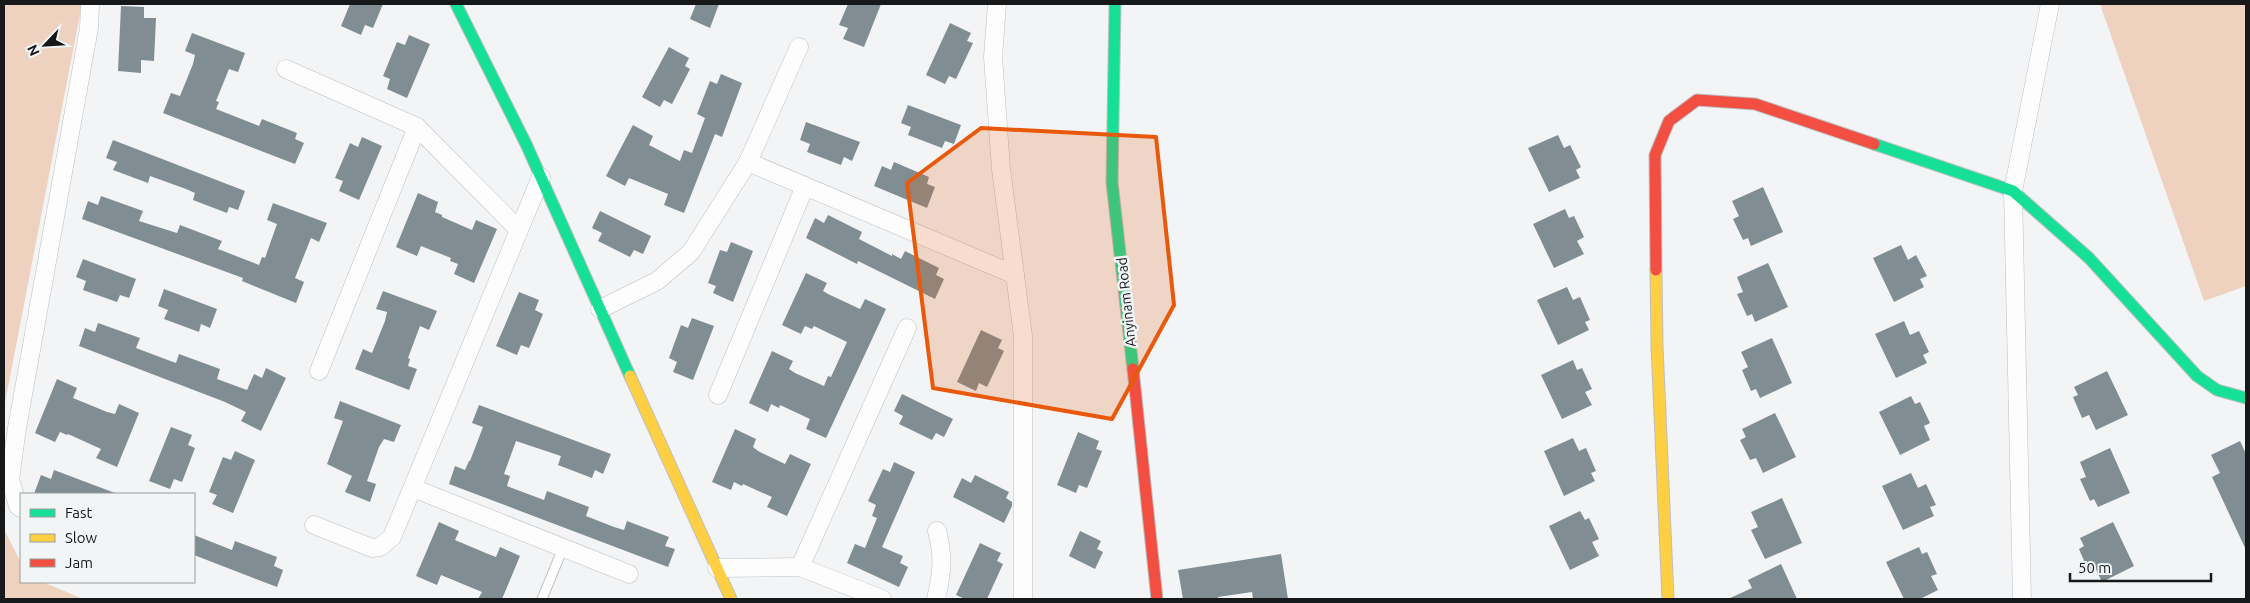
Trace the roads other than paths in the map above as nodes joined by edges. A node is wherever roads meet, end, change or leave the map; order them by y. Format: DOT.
graph roads {
  1 [pos="90,4"];
  2 [pos="456,4"];
  3 [pos="998,4"];
  4 [pos="1115,4"];
  5 [pos="2050,4"];
  6 [pos="799,47"];
  7 [pos="286,69"];
  8 [pos="417,127"];
  9 [pos="748,162"];
  10 [pos="541,177"];
  11 [pos="805,186"];
  12 [pos="2013,191"];
  13 [pos="519,230"];
  14 [pos="1015,275"];
  15 [pos="600,309"];
  16 [pos="907,328"];
  17 [pos="319,371"];
  18 [pos="718,395"];
  19 [pos="2246,398"];
  20 [pos="412,488"];
  21 [pos="20,507"];
  22 [pos="314,525"];
  23 [pos="937,531"];
  24 [pos="563,548"];
  25 [pos="800,567"];
  26 [pos="716,568"];
  27 [pos="628,574"];
  28 [pos="542,599"];
  29 [pos="731,599"];
  30 [pos="882,599"];
  31 [pos="936,599"];
  32 [pos="1024,599"];
  33 [pos="1157,599"];
  34 [pos="1668,599"];
  35 [pos="2022,599"];
  1 -- 21 [label="street"];
  2 -- 10 [label="street"];
  3 -- 14 [label="street"];
  4 -- 33 [label="street, Anyinam Road"];
  5 -- 12 [label="street"];
  6 -- 9 [label="street"];
  7 -- 8 [label="street"];
  8 -- 13 [label="street"];
  8 -- 17 [label="street"];
  9 -- 11 [label="street"];
  9 -- 15 [label="street"];
  10 -- 13 [label="street"];
  10 -- 15 [label="street"];
  11 -- 14 [label="street"];
  11 -- 18 [label="street"];
  12 -- 19 [label="street"];
  12 -- 34 [label="street"];
  12 -- 35 [label="street"];
  13 -- 20 [label="street"];
  14 -- 32 [label="street"];
  15 -- 26 [label="street"];
  16 -- 25 [label="street"];
  20 -- 22 [label="street"];
  20 -- 24 [label="street"];
  23 -- 31 [label="street"];
  24 -- 27 [label="street"];
  24 -- 28 [label="lane"];
  25 -- 26 [label="street"];
  25 -- 30 [label="street"];
  26 -- 29 [label="street"];
}
